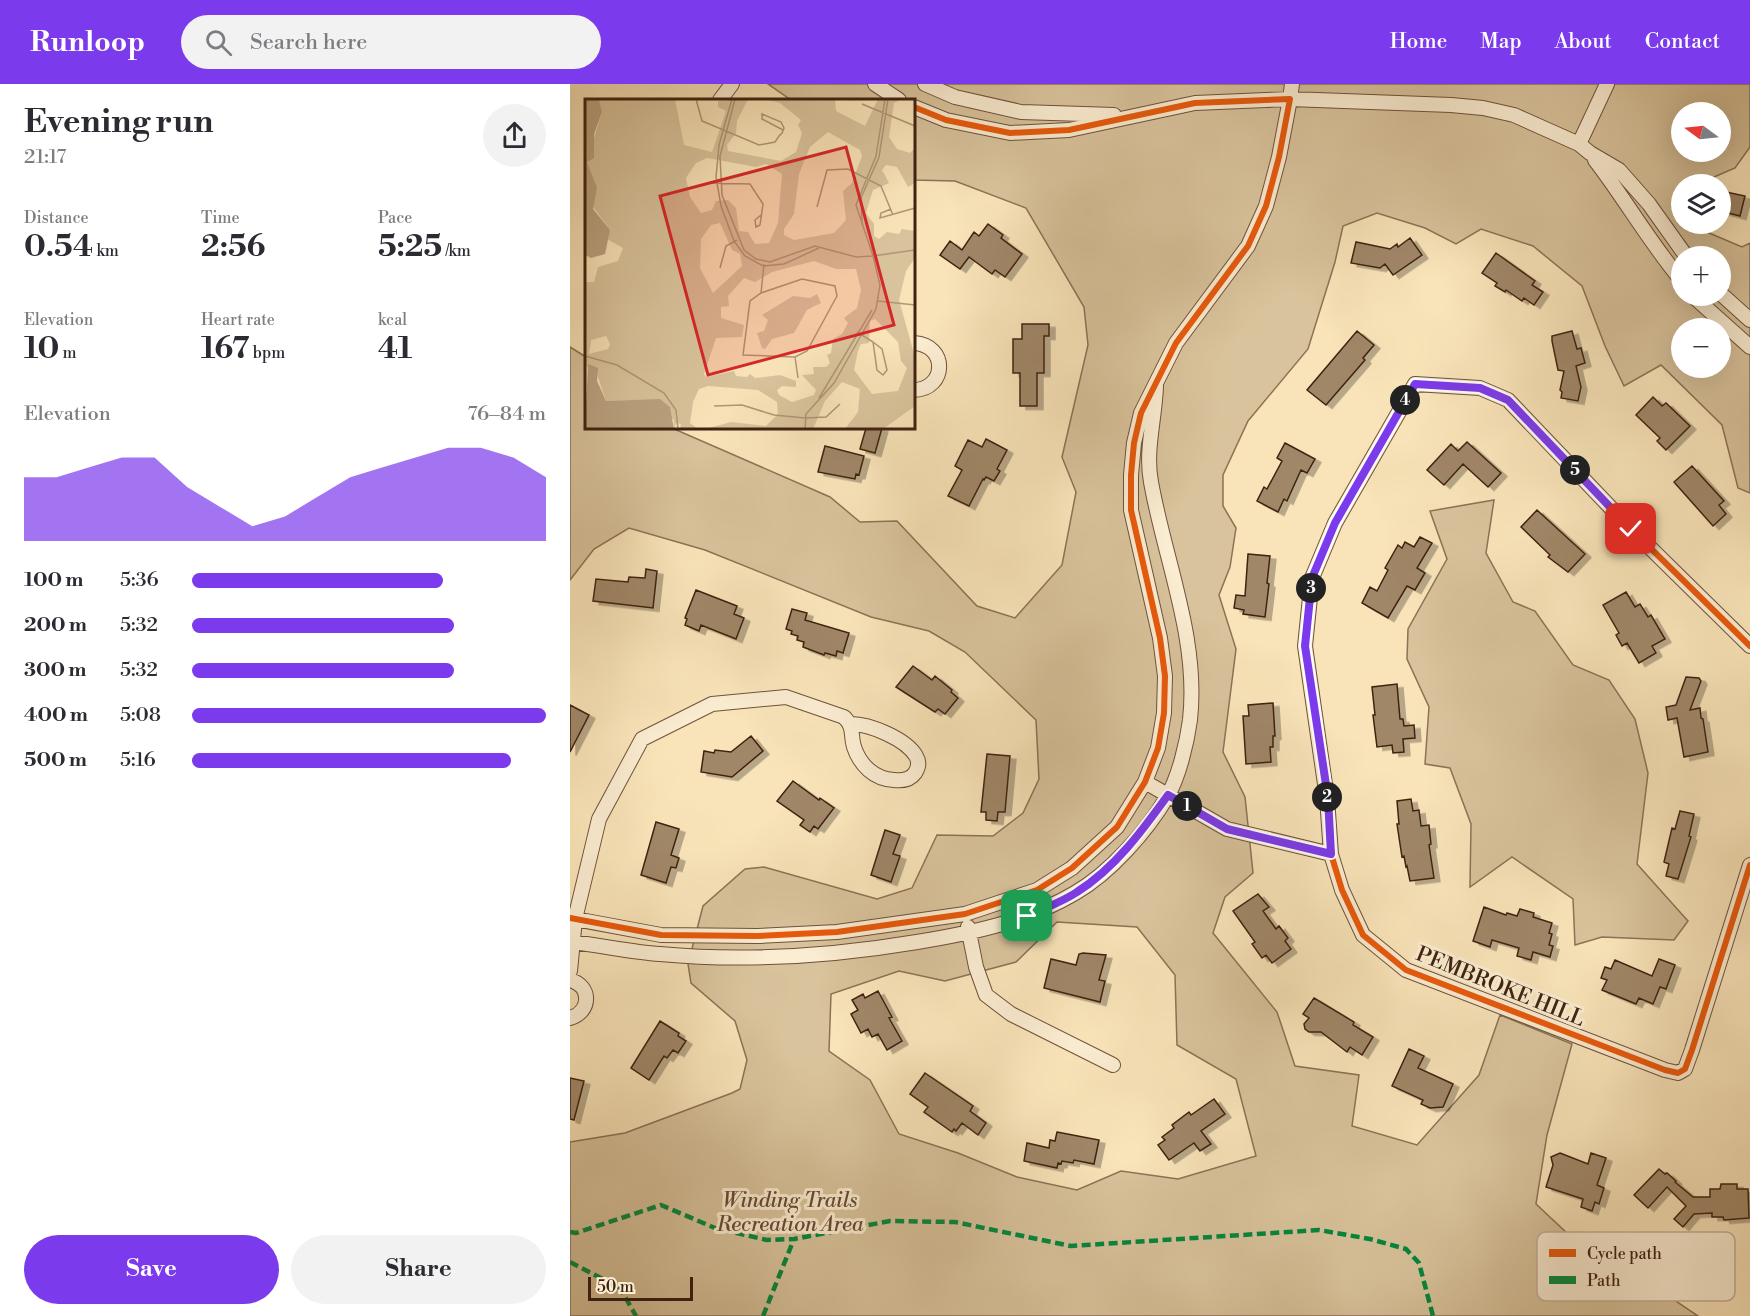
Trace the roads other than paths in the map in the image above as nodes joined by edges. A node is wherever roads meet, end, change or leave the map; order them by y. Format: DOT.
graph roads {
  1 [pos="732,84"];
  2 [pos="875,84"];
  3 [pos="925,84"];
  4 [pos="1292,84"];
  5 [pos="1607,84"];
  6 [pos="721,99"];
  7 [pos="898,99"];
  8 [pos="1290,99"];
  9 [pos="915,107"];
  10 [pos="1140,115"];
  11 [pos="1579,144"];
  12 [pos="1590,153"];
  13 [pos="1679,246"];
  14 [pos="1671,268"];
  15 [pos="1731,301"];
  16 [pos="1704,306"];
  17 [pos="1748,313"];
  18 [pos="1717,318"];
  19 [pos="1731,324"];
  20 [pos="1731,330"];
  21 [pos="915,343"];
  22 [pos="1750,347"];
  23 [pos="1156,383"];
  24 [pos="915,390"];
  25 [pos="1750,646"];
  26 [pos="851,724"];
  27 [pos="1145,782"];
  28 [pos="1168,795"];
  29 [pos="1331,854"];
  30 [pos="1750,865"];
  31 [pos="965,914"];
  32 [pos="572,919"];
  33 [pos="969,934"];
  34 [pos="571,942"];
  35 [pos="570,971"];
  36 [pos="570,980"];
  37 [pos="570,1018"];
  38 [pos="1113,1065"];
  1 -- 6 [label="street"];
  2 -- 7 [label="street"];
  3 -- 10 [label="street"];
  4 -- 8 [label="street"];
  5 -- 11 [label="street"];
  8 -- 10 [label="street"];
  8 -- 11 [label="street"];
  8 -- 23 [label="street"];
  9 -- 10 [label="street"];
  11 -- 12 [label="street"];
  12 -- 13 [label="street"];
  12 -- 14 [label="street"];
  15 -- 17 [label="street"];
  16 -- 18 [label="street"];
  17 -- 19 [label="street"];
  20 -- 22 [label="street"];
  21 -- 24 [label="street"];
  23 -- 27 [label="street"];
  23 -- 28 [label="street"];
  25 -- 29 [label="street, PEMBROKE HILL"];
  26 -- 26 [label="street"];
  26 -- 32 [label="street"];
  27 -- 28 [label="street"];
  27 -- 31 [label="street"];
  28 -- 29 [label="street"];
  28 -- 33 [label="street"];
  29 -- 30 [label="street, PEMBROKE HILL"];
  31 -- 32 [label="street"];
  31 -- 33 [label="street"];
  32 -- 34 [label="street"];
  33 -- 34 [label="street"];
  33 -- 38 [label="street"];
  34 -- 35 [label="street"];
  36 -- 37 [label="street"];
}
